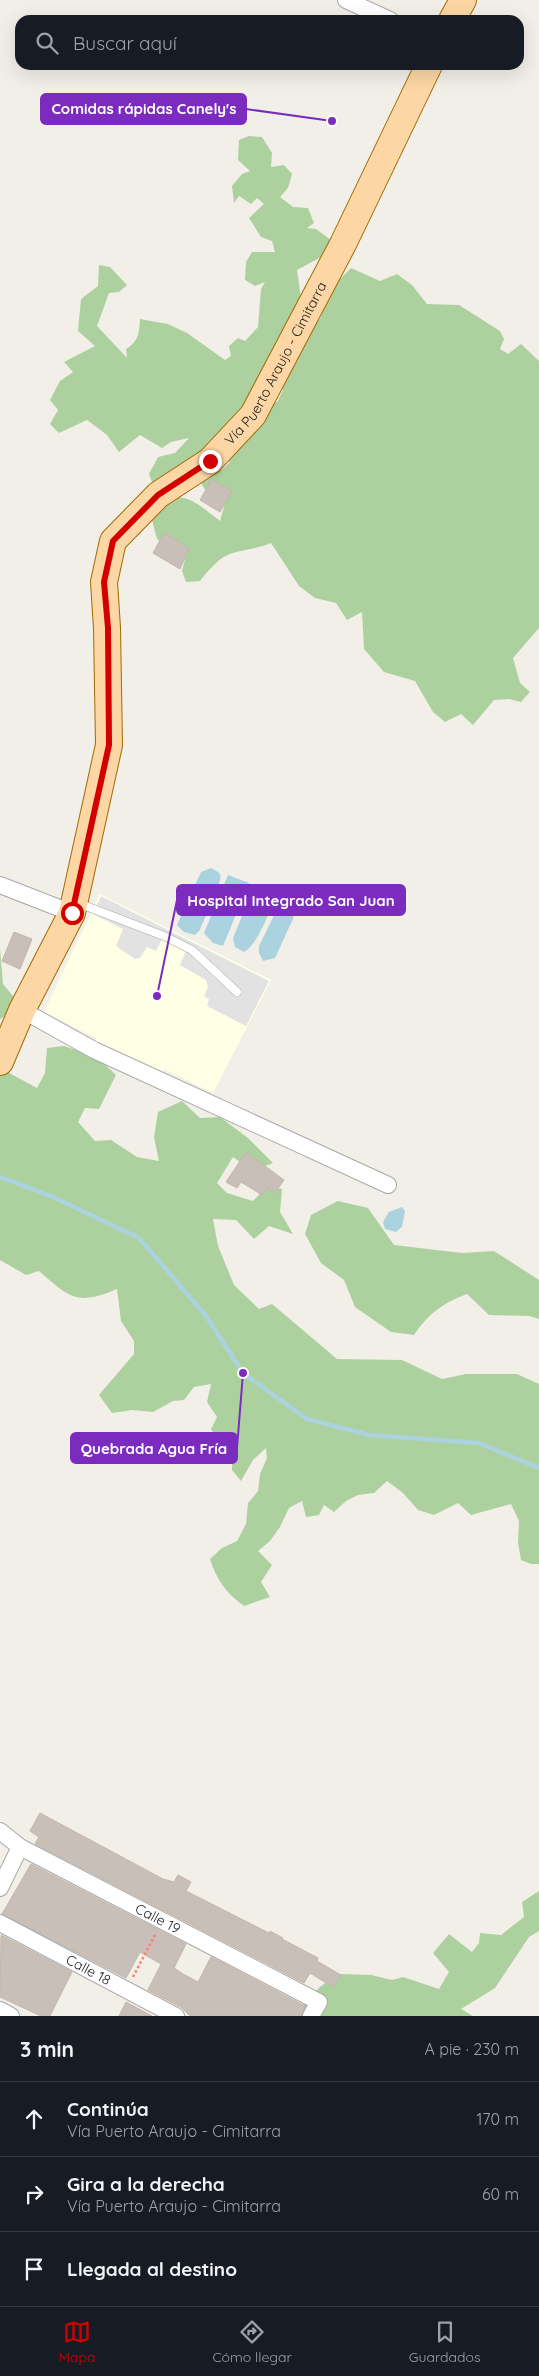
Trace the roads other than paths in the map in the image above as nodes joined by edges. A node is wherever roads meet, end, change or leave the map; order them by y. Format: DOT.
graph roads {
  1 [pos="346,0"];
  2 [pos="463,0"];
  3 [pos="379,15"];
  4 [pos="455,15"];
  5 [pos="427,70"];
  6 [pos="0,885"];
  7 [pos="73,907"];
  8 [pos="237,992"];
  9 [pos="22,1010"];
  10 [pos="0,1062"];
  11 [pos="388,1185"];
  12 [pos="0,1831"];
  13 [pos="20,1846"];
  14 [pos="0,1888"];
  15 [pos="0,1923"];
  16 [pos="315,2009"];
  17 [pos="0,2010"];
  18 [pos="11,2016"];
  19 [pos="176,2016"];
  1 -- 3 [label="street"];
  2 -- 4 [label="main road"];
  5 -- 7 [label="main road, Vía Puerto Araujo - Cimitarra"];
  6 -- 7 [label="street"];
  7 -- 8 [label="lane"];
  7 -- 9 [label="main road, Vía Puerto Araujo - Cimitarra"];
  9 -- 10 [label="main road, Vía Puerto Araujo - Cimitarra"];
  9 -- 11 [label="street"];
  12 -- 13 [label="street, Calle 19"];
  13 -- 14 [label="street"];
  13 -- 16 [label="street, Calle 19"];
  15 -- 19 [label="street, Calle 18"];
  17 -- 18 [label="street"];
}
